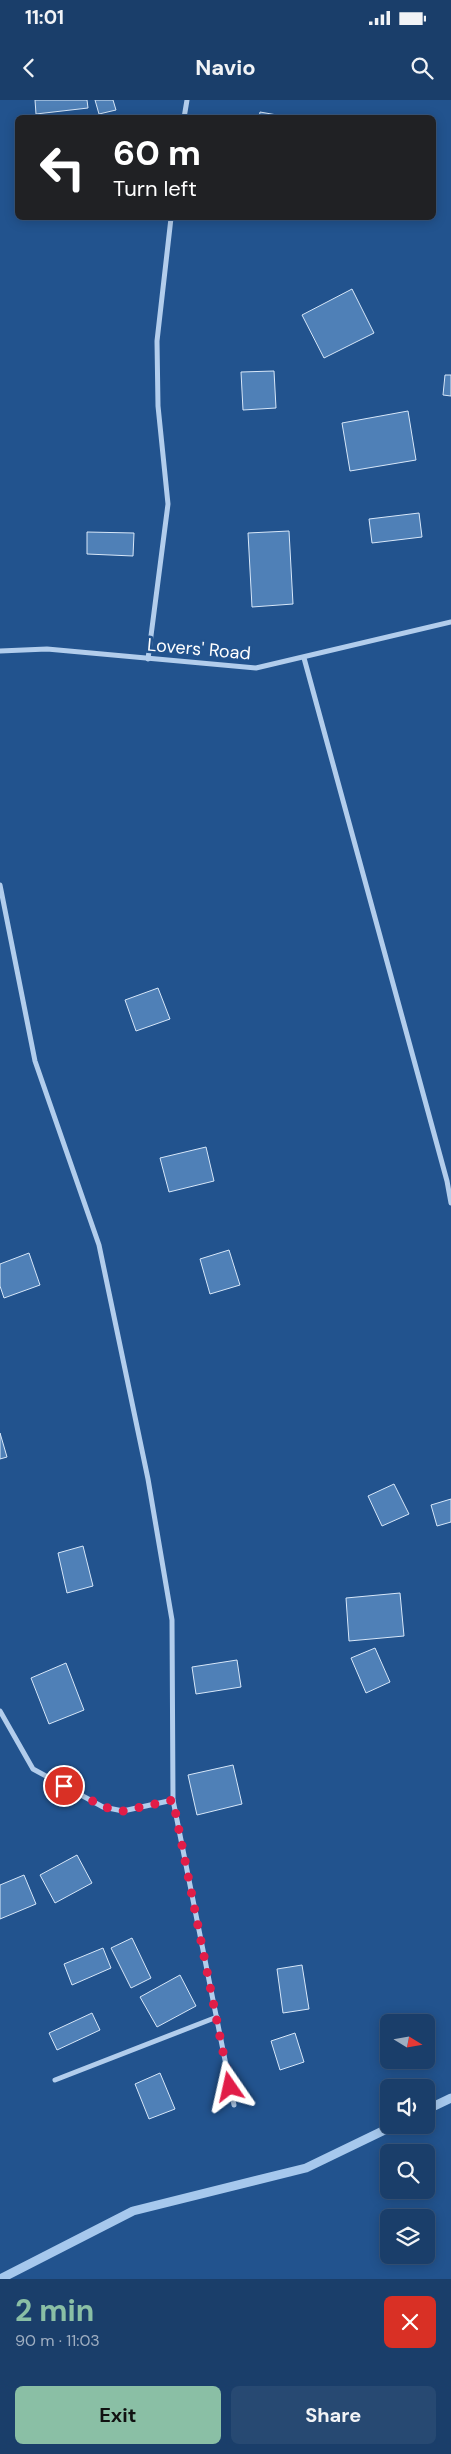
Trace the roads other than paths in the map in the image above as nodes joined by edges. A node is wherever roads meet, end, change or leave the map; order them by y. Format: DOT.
graph roads {
  1 [pos="187,100"];
  2 [pos="184,115"];
  3 [pos="171,220"];
  4 [pos="451,622"];
  5 [pos="0,651"];
  6 [pos="304,658"];
  7 [pos="148,659"];
  8 [pos="0,885"];
  9 [pos="451,1202"];
  10 [pos="0,1711"];
  11 [pos="173,1800"];
  12 [pos="217,2017"];
  13 [pos="55,2080"];
  14 [pos="234,2105"];
  1 -- 2 [label="street"];
  3 -- 7 [label="street"];
  4 -- 6 [label="street, Lovers' Road"];
  5 -- 7 [label="street, Lovers' Road"];
  6 -- 7 [label="street, Lovers' Road"];
  6 -- 9 [label="street"];
  8 -- 11 [label="street"];
  10 -- 11 [label="street"];
  11 -- 12 [label="street"];
  12 -- 13 [label="street"];
  12 -- 14 [label="street"];
}
